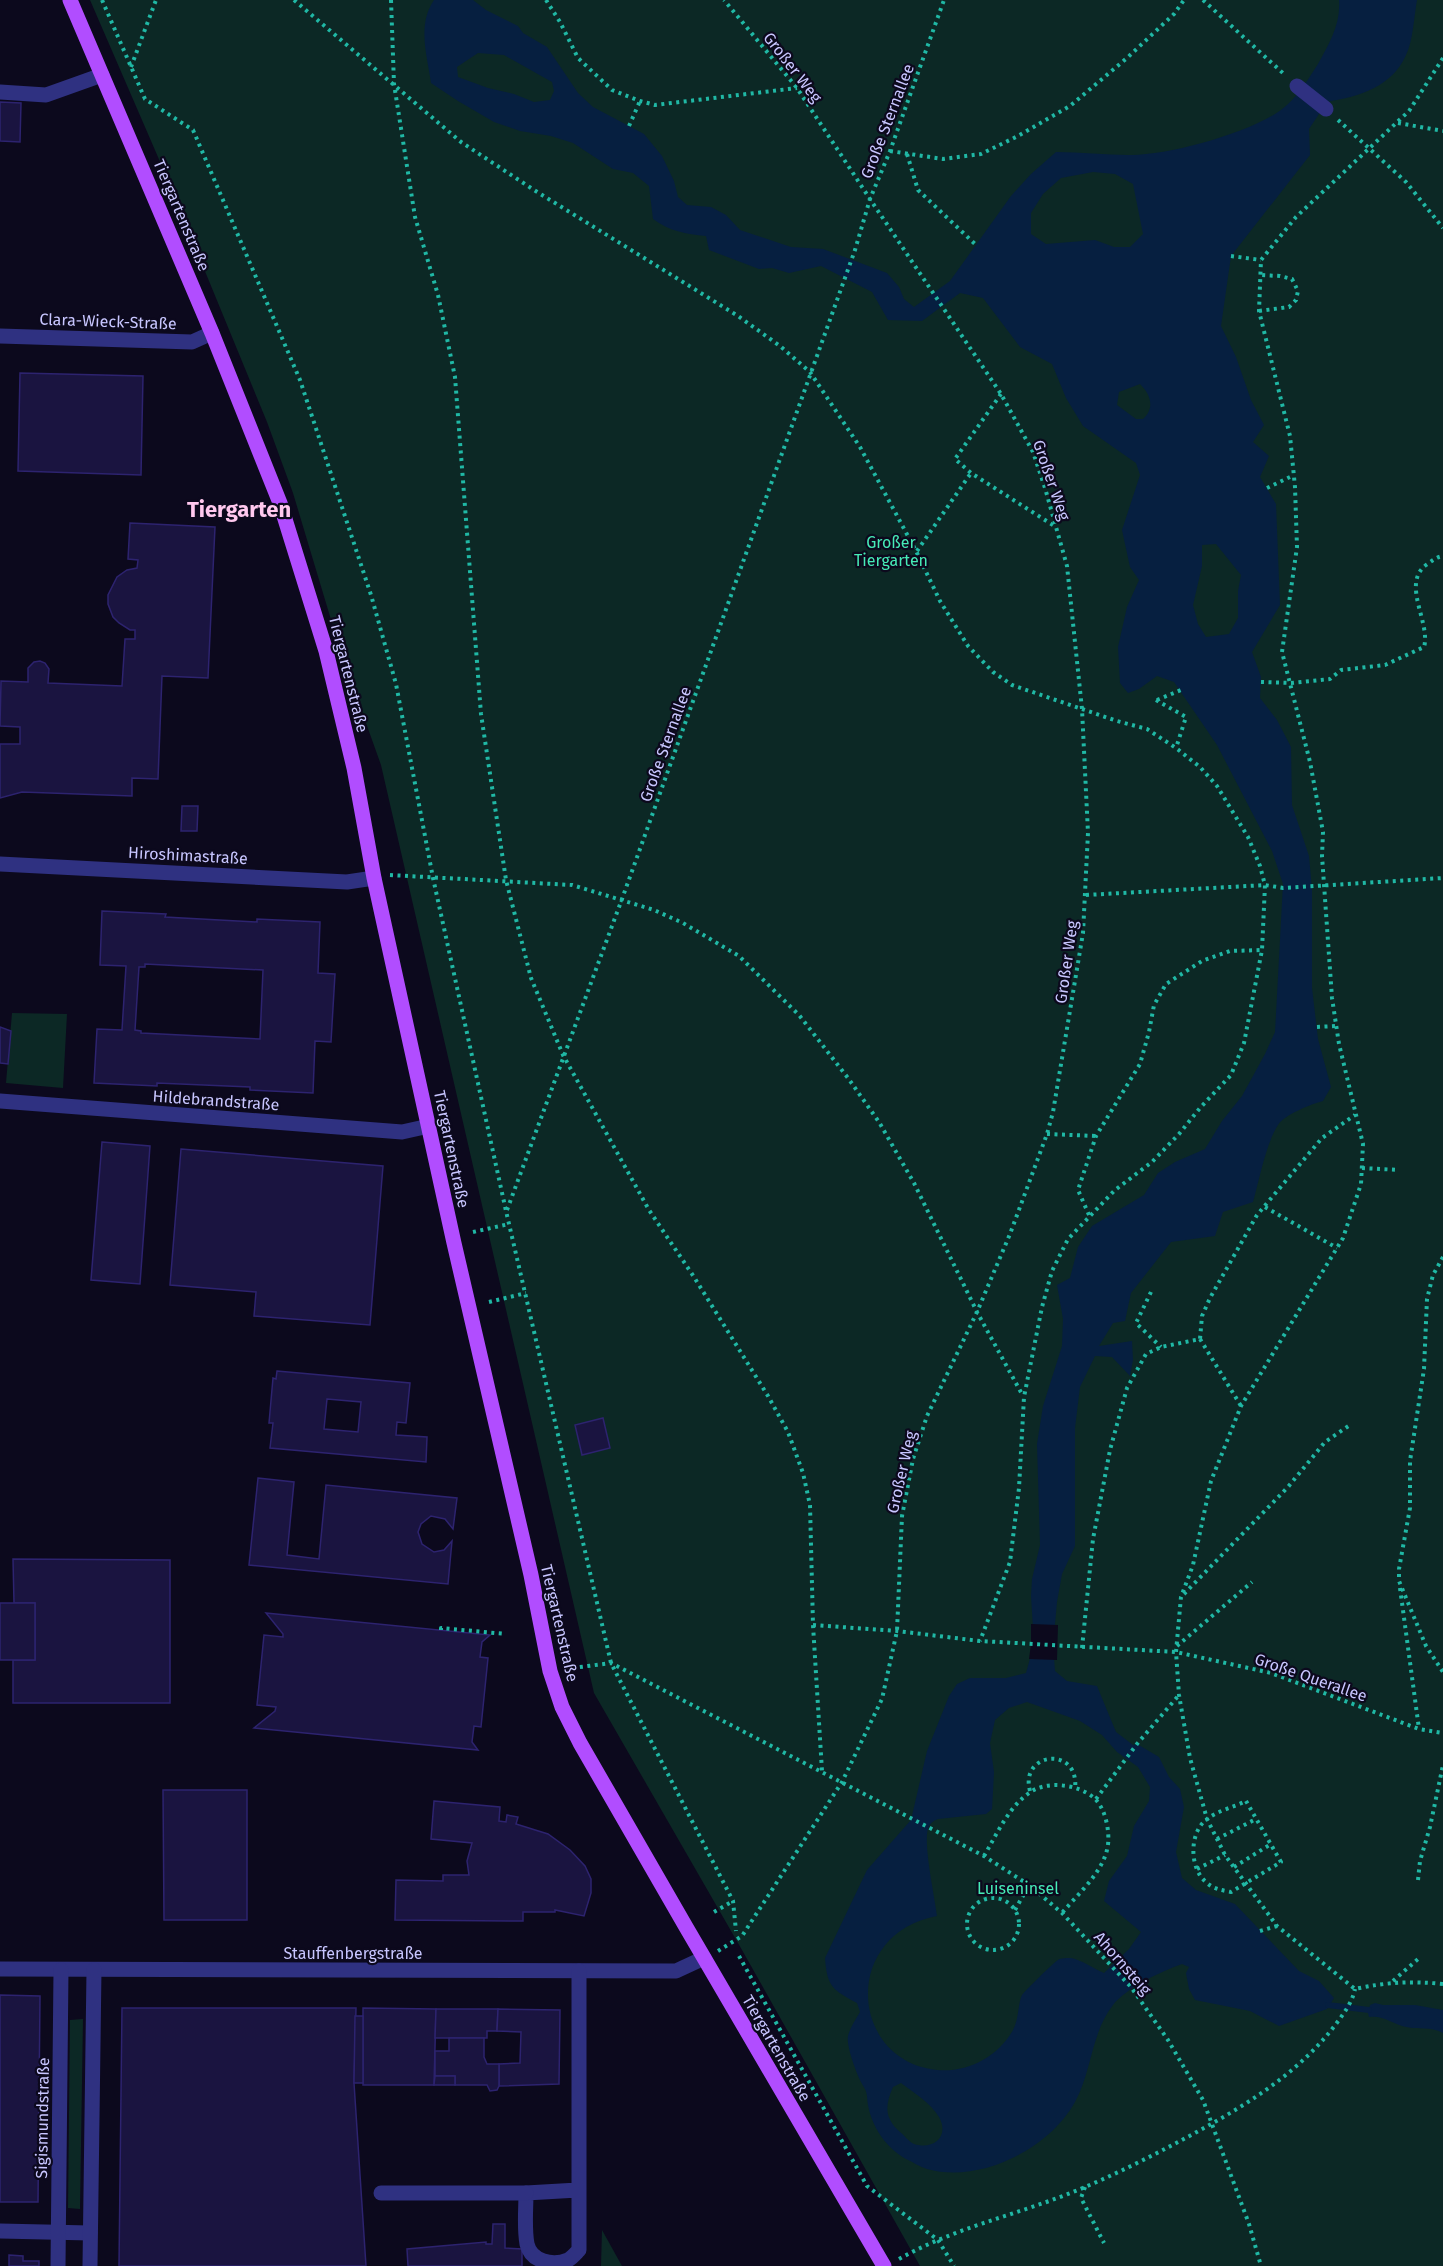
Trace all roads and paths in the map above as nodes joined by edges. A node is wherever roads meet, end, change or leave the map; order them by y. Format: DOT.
graph roads {
  1 [pos="70,0"];
  2 [pos="102,0"];
  3 [pos="156,0"];
  4 [pos="294,0"];
  5 [pos="391,0"];
  6 [pos="546,0"];
  7 [pos="724,0"];
  8 [pos="944,0"];
  9 [pos="1184,0"];
  10 [pos="1203,0"];
  11 [pos="1443,58"];
  12 [pos="131,68"];
  13 [pos="102,75"];
  14 [pos="394,84"];
  15 [pos="1297,86"];
  16 [pos="797,87"];
  17 [pos="0,92"];
  18 [pos="640,101"];
  19 [pos="1326,109"];
  20 [pos="1397,123"];
  21 [pos="629,126"];
  22 [pos="1443,131"];
  23 [pos="1369,147"];
  24 [pos="890,151"];
  25 [pos="907,154"];
  26 [pos="870,199"];
  27 [pos="1443,228"];
  28 [pos="976,245"];
  29 [pos="1230,256"];
  30 [pos="1261,260"];
  31 [pos="1260,275"];
  32 [pos="1259,311"];
  33 [pos="212,333"];
  34 [pos="0,336"];
  35 [pos="810,372"];
  36 [pos="1001,394"];
  37 [pos="971,473"];
  38 [pos="1294,476"];
  39 [pos="1267,488"];
  40 [pos="1056,528"];
  41 [pos="916,551"];
  42 [pos="1443,556"];
  43 [pos="1261,682"];
  44 [pos="1291,683"];
  45 [pos="1181,690"];
  46 [pos="1082,709"];
  47 [pos="1176,748"];
  48 [pos="0,864"];
  49 [pos="381,877"];
  50 [pos="433,878"];
  51 [pos="1443,878"];
  52 [pos="506,880"];
  53 [pos="1324,884"];
  54 [pos="1265,885"];
  55 [pos="1086,895"];
  56 [pos="622,899"];
  57 [pos="1262,950"];
  58 [pos="1336,1026"];
  59 [pos="1317,1027"];
  60 [pos="563,1055"];
  61 [pos="0,1101"];
  62 [pos="1355,1115"];
  63 [pos="429,1126"];
  64 [pos="1047,1134"];
  65 [pos="1096,1136"];
  66 [pos="1362,1168"];
  67 [pos="1399,1170"];
  68 [pos="1264,1207"];
  69 [pos="506,1211"];
  70 [pos="1089,1216"];
  71 [pos="509,1224"];
  72 [pos="473,1232"];
  73 [pos="1337,1248"];
  74 [pos="1443,1257"];
  75 [pos="1151,1292"];
  76 [pos="526,1293"];
  77 [pos="489,1302"];
  78 [pos="977,1312"];
  79 [pos="1200,1339"];
  80 [pos="1161,1347"];
  81 [pos="1024,1397"];
  82 [pos="1241,1406"];
  83 [pos="1350,1425"];
  84 [pos="1399,1581"];
  85 [pos="1252,1582"];
  86 [pos="1181,1597"];
  87 [pos="813,1625"];
  88 [pos="441,1630"];
  89 [pos="897,1631"];
  90 [pos="506,1634"];
  91 [pos="980,1641"];
  92 [pos="1082,1648"];
  93 [pos="1176,1650"];
  94 [pos="611,1663"];
  95 [pos="564,1669"];
  96 [pos="1443,1672"];
  97 [pos="1179,1695"];
  98 [pos="1419,1728"];
  99 [pos="1443,1733"];
  100 [pos="1443,1765"];
  101 [pos="822,1771"];
  102 [pos="842,1782"];
  103 [pos="1076,1788"];
  104 [pos="1030,1791"];
  105 [pos="1096,1799"];
  106 [pos="1207,1819"];
  107 [pos="1256,1819"];
  108 [pos="1217,1839"];
  109 [pos="1271,1845"];
  110 [pos="1225,1855"];
  111 [pos="984,1856"];
  112 [pos="1234,1867"];
  113 [pos="1197,1869"];
  114 [pos="1418,1880"];
  115 [pos="1245,1884"];
  116 [pos="1029,1885"];
  117 [pos="734,1901"];
  118 [pos="1015,1910"];
  119 [pos="714,1912"];
  120 [pos="1062,1913"];
  121 [pos="1277,1926"];
  122 [pos="736,1931"];
  123 [pos="1260,1931"];
  124 [pos="722,1948"];
  125 [pos="738,1956"];
  126 [pos="704,1958"];
  127 [pos="1418,1959"];
  128 [pos="0,1969"];
  129 [pos="61,1970"];
  130 [pos="94,1970"];
  131 [pos="579,1971"];
  132 [pos="1393,1982"];
  133 [pos="1443,1984"];
  134 [pos="1355,1989"];
  135 [pos="1212,2124"];
  136 [pos="1085,2186"];
  137 [pos="578,2190"];
  138 [pos="1074,2191"];
  139 [pos="381,2193"];
  140 [pos="526,2193"];
  141 [pos="1081,2198"];
  142 [pos="0,2231"];
  143 [pos="58,2232"];
  144 [pos="90,2233"];
  145 [pos="938,2240"];
  146 [pos="1104,2243"];
  147 [pos="903,2257"];
  148 [pos="58,2266"];
  149 [pos="90,2266"];
  150 [pos="884,2266"];
  151 [pos="954,2266"];
  152 [pos="1261,2266"];
  1 -- 13 [label="main road, Tiergartenstraße"];
  2 -- 12 [label="path"];
  3 -- 12 [label="path"];
  4 -- 14 [label="path"];
  5 -- 14 [label="path"];
  6 -- 18 [label="path"];
  7 -- 16 [label="path, Großer Weg"];
  8 -- 24 [label="path, Große Sternallee"];
  9 -- 25 [label="path"];
  10 -- 15 [label="path"];
  11 -- 20 [label="path"];
  12 -- 50 [label="path"];
  13 -- 17 [label="street"];
  13 -- 33 [label="main road, Tiergartenstraße"];
  14 -- 35 [label="path"];
  14 -- 52 [label="path"];
  15 -- 19 [label="street"];
  16 -- 18 [label="path"];
  16 -- 26 [label="path, Großer Weg"];
  18 -- 21 [label="path"];
  19 -- 23 [label="path"];
  20 -- 22 [label="path"];
  20 -- 23 [label="path"];
  23 -- 27 [label="path"];
  23 -- 30 [label="path"];
  24 -- 25 [label="path"];
  24 -- 26 [label="path, Große Sternallee"];
  25 -- 28 [label="path"];
  26 -- 35 [label="path, Große Sternallee"];
  26 -- 36 [label="path, Großer Weg"];
  29 -- 30 [label="path"];
  30 -- 31 [label="path"];
  31 -- 32 [label="path"];
  31 -- 32 [label="path"];
  32 -- 38 [label="path"];
  33 -- 34 [label="street, Clara-Wieck-Straße"];
  33 -- 49 [label="main road, Tiergartenstraße"];
  35 -- 41 [label="path"];
  35 -- 56 [label="path, Große Sternallee"];
  36 -- 37 [label="path"];
  36 -- 40 [label="path, Großer Weg"];
  37 -- 40 [label="path"];
  37 -- 41 [label="path"];
  38 -- 39 [label="path"];
  38 -- 44 [label="path"];
  40 -- 46 [label="path, Großer Weg"];
  41 -- 46 [label="path"];
  42 -- 44 [label="path"];
  43 -- 44 [label="path"];
  44 -- 53 [label="path"];
  45 -- 47 [label="path"];
  46 -- 47 [label="path"];
  46 -- 55 [label="path, Großer Weg"];
  47 -- 54 [label="path"];
  48 -- 49 [label="street, Hiroshimastraße"];
  49 -- 50 [label="path"];
  49 -- 63 [label="main road, Tiergartenstraße"];
  50 -- 52 [label="path"];
  50 -- 69 [label="path"];
  51 -- 53 [label="path"];
  52 -- 56 [label="path"];
  52 -- 60 [label="path"];
  53 -- 54 [label="path"];
  53 -- 58 [label="path"];
  54 -- 55 [label="path"];
  54 -- 57 [label="path"];
  55 -- 64 [label="path, Großer Weg"];
  56 -- 60 [label="path, Große Sternallee"];
  56 -- 78 [label="path"];
  57 -- 65 [label="path"];
  57 -- 70 [label="path"];
  58 -- 59 [label="path"];
  58 -- 62 [label="path"];
  60 -- 69 [label="path, Große Sternallee"];
  60 -- 87 [label="path"];
  61 -- 63 [label="street, Hildebrandstraße"];
  62 -- 66 [label="path"];
  62 -- 68 [label="path"];
  63 -- 126 [label="main road, Tiergartenstraße"];
  64 -- 65 [label="path"];
  64 -- 78 [label="path, Großer Weg"];
  65 -- 70 [label="path"];
  66 -- 67 [label="path"];
  66 -- 73 [label="path"];
  68 -- 73 [label="path"];
  68 -- 79 [label="path"];
  69 -- 71 [label="path"];
  70 -- 81 [label="path"];
  71 -- 72 [label="path"];
  71 -- 76 [label="path"];
  73 -- 82 [label="path"];
  74 -- 84 [label="path"];
  75 -- 80 [label="path"];
  76 -- 77 [label="path"];
  76 -- 94 [label="path"];
  78 -- 81 [label="path"];
  78 -- 89 [label="path, Großer Weg"];
  79 -- 80 [label="path"];
  79 -- 82 [label="path"];
  80 -- 92 [label="path"];
  81 -- 91 [label="path"];
  82 -- 86 [label="path"];
  83 -- 86 [label="path"];
  84 -- 96 [label="path"];
  84 -- 98 [label="path"];
  85 -- 93 [label="path"];
  86 -- 93 [label="path"];
  87 -- 89 [label="path, Große Querallee"];
  87 -- 101 [label="path"];
  88 -- 90 [label="path"];
  89 -- 91 [label="path, Große Querallee"];
  89 -- 102 [label="path, Großer Weg"];
  91 -- 92 [label="path, Große Querallee"];
  92 -- 93 [label="path, Große Querallee"];
  93 -- 97 [label="path"];
  93 -- 98 [label="path, Große Querallee"];
  94 -- 95 [label="path"];
  94 -- 101 [label="path, Ahornsteig"];
  94 -- 117 [label="path"];
  97 -- 105 [label="path"];
  97 -- 106 [label="path"];
  98 -- 99 [label="path, Große Querallee"];
  100 -- 114 [label="path"];
  101 -- 102 [label="path, Ahornsteig"];
  102 -- 111 [label="path, Ahornsteig"];
  102 -- 124 [label="path, Großer Weg"];
  103 -- 104 [label="path"];
  103 -- 104 [label="path"];
  103 -- 105 [label="path"];
  104 -- 111 [label="path"];
  105 -- 120 [label="path"];
  106 -- 107 [label="path"];
  106 -- 108 [label="path"];
  106 -- 113 [label="path"];
  107 -- 108 [label="path"];
  107 -- 109 [label="path"];
  108 -- 110 [label="path"];
  109 -- 112 [label="path"];
  109 -- 115 [label="path"];
  110 -- 112 [label="path"];
  110 -- 113 [label="path"];
  111 -- 116 [label="path, Ahornsteig"];
  112 -- 115 [label="path"];
  113 -- 115 [label="path"];
  115 -- 121 [label="path"];
  116 -- 118 [label="path"];
  116 -- 120 [label="path, Ahornsteig"];
  117 -- 119 [label="path"];
  117 -- 122 [label="path"];
  118 -- 118 [label="path"];
  120 -- 135 [label="path, Ahornsteig"];
  121 -- 123 [label="path"];
  121 -- 134 [label="path"];
  125 -- 145 [label="path"];
  126 -- 131 [label="street, Stauffenbergstraße"];
  126 -- 150 [label="main road, Tiergartenstraße"];
  127 -- 132 [label="path"];
  128 -- 129 [label="street, Stauffenbergstraße"];
  129 -- 130 [label="street, Stauffenbergstraße"];
  129 -- 143 [label="street, Sigismundstraße"];
  130 -- 131 [label="street, Stauffenbergstraße"];
  130 -- 144 [label="street"];
  131 -- 137 [label="street"];
  132 -- 133 [label="path"];
  132 -- 134 [label="path"];
  134 -- 135 [label="path"];
  135 -- 136 [label="path"];
  135 -- 152 [label="path, Ahornsteig"];
  136 -- 138 [label="path"];
  136 -- 141 [label="path"];
  137 -- 140 [label="street"];
  137 -- 140 [label="street"];
  138 -- 141 [label="path"];
  138 -- 145 [label="path"];
  139 -- 140 [label="street"];
  141 -- 146 [label="path"];
  142 -- 143 [label="street"];
  143 -- 144 [label="street"];
  143 -- 148 [label="street, Sigismundstraße"];
  144 -- 149 [label="street"];
  145 -- 147 [label="path"];
  145 -- 151 [label="path"];
}
